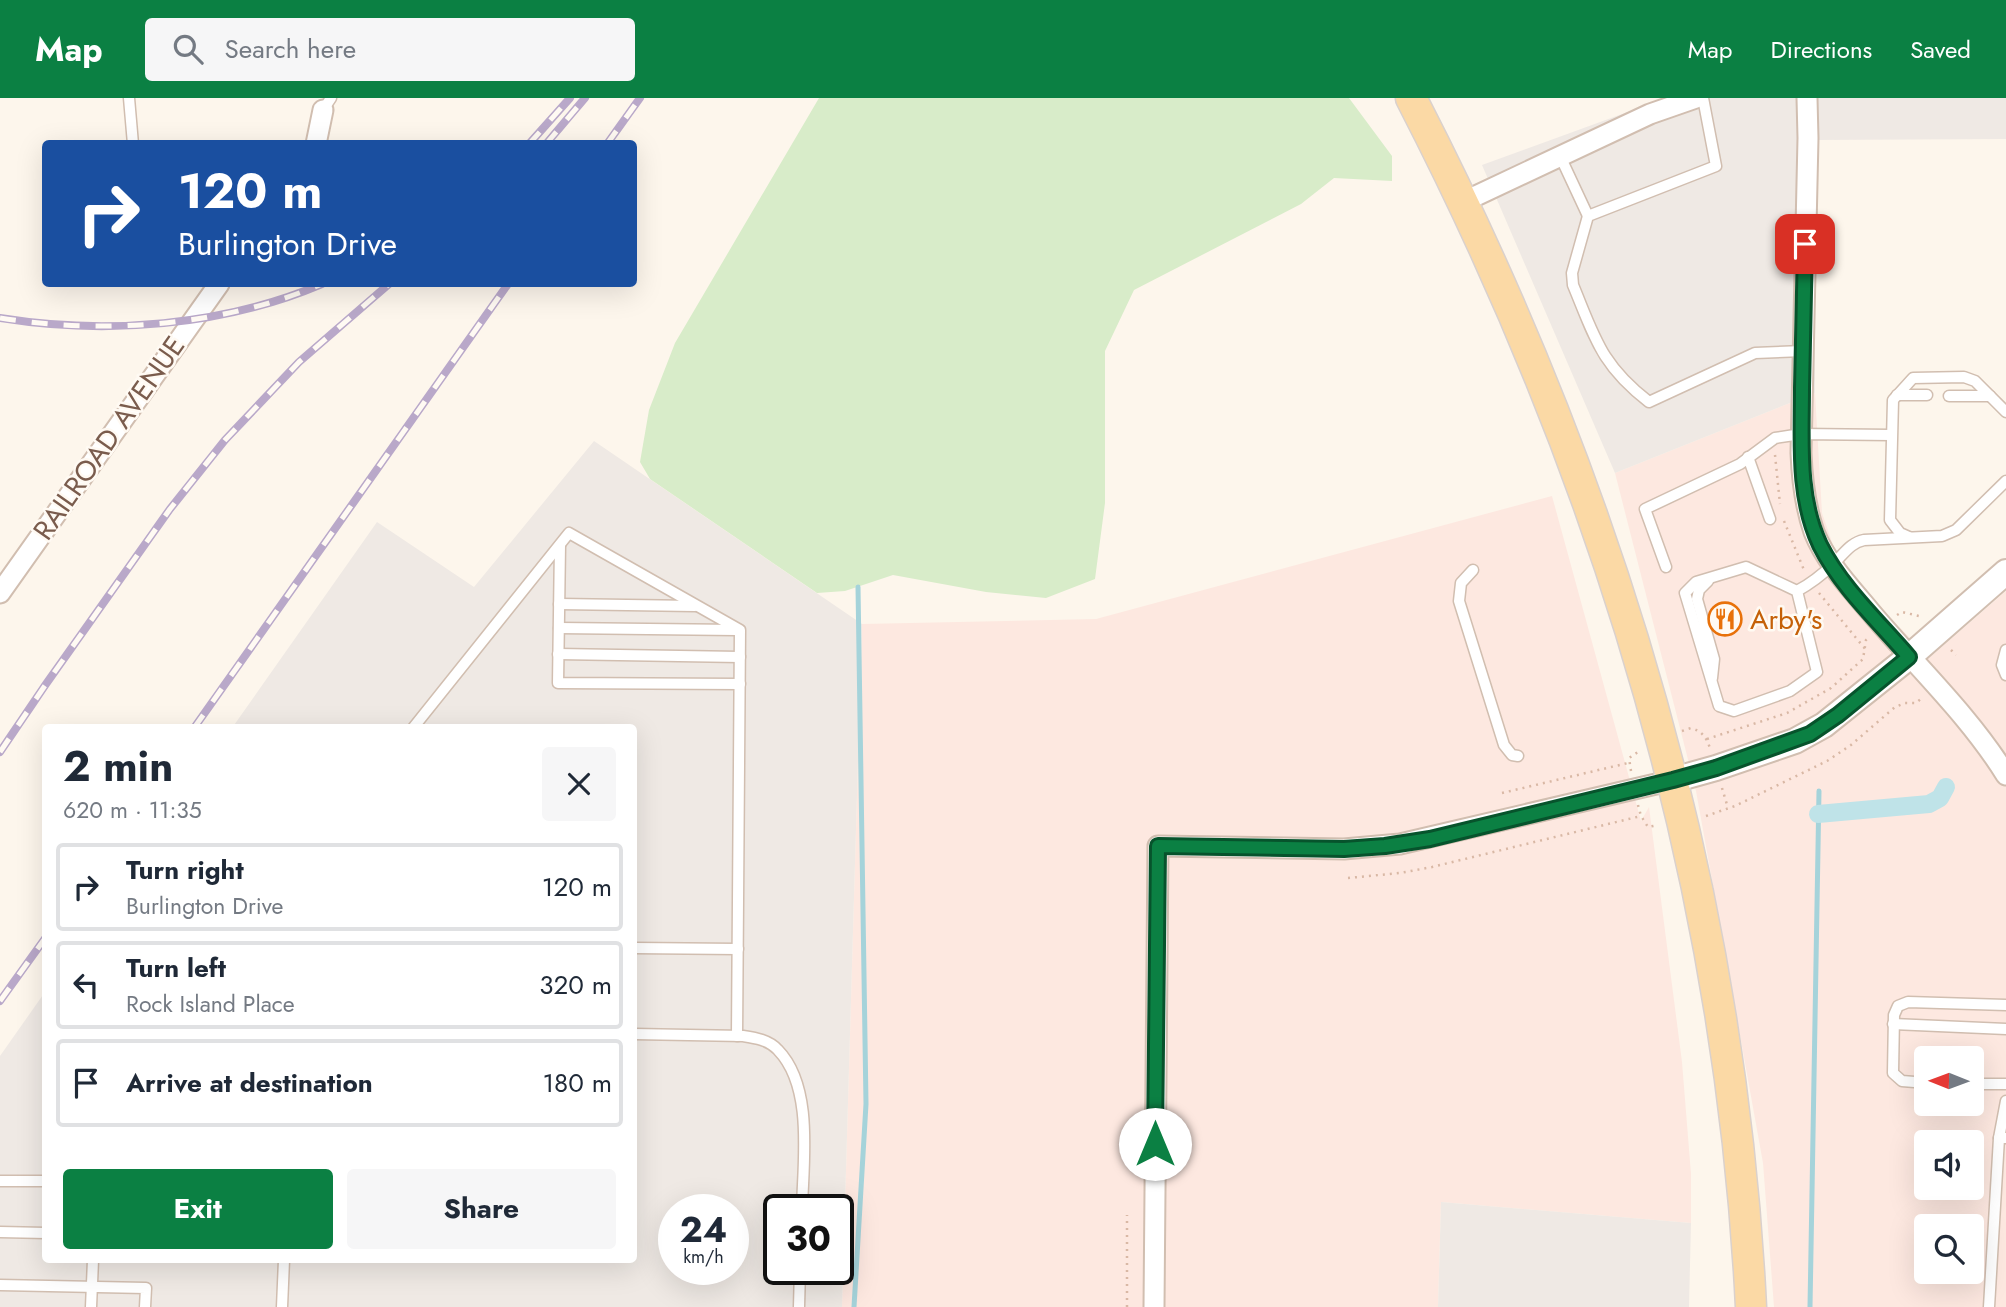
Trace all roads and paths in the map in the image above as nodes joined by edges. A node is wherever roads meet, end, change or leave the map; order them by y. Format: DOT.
graph roads {
  1 [pos="129,98"];
  2 [pos="1411,98"];
  3 [pos="1696,98"];
  4 [pos="1703,98"];
  5 [pos="1807,98"];
  6 [pos="327,104"];
  7 [pos="133,140"];
  8 [pos="317,140"];
  9 [pos="1560,155"];
  10 [pos="1464,202"];
  11 [pos="1588,216"];
  12 [pos="216,287"];
  13 [pos="1803,351"];
  14 [pos="1897,395"];
  15 [pos="1927,396"];
  16 [pos="1950,396"];
  17 [pos="1990,396"];
  18 [pos="2006,412"];
  19 [pos="1801,434"];
  20 [pos="1891,435"];
  21 [pos="1748,457"];
  22 [pos="2006,481"];
  23 [pos="1770,519"];
  24 [pos="1910,538"];
  25 [pos="560,545"];
  26 [pos="1832,565"];
  27 [pos="1666,567"];
  28 [pos="1473,570"];
  29 [pos="2006,572"];
  30 [pos="1797,591"];
  31 [pos="0,593"];
  32 [pos="559,604"];
  33 [pos="698,607"];
  34 [pos="1883,627"];
  35 [pos="559,628"];
  36 [pos="740,630"];
  37 [pos="1936,634"];
  38 [pos="2006,650"];
  39 [pos="558,654"];
  40 [pos="1956,655"];
  41 [pos="740,657"];
  42 [pos="1909,657"];
  43 [pos="2006,675"];
  44 [pos="740,684"];
  45 [pos="1935,686"];
  46 [pos="416,724"];
  47 [pos="1707,739"];
  48 [pos="1518,756"];
  49 [pos="1629,762"];
  50 [pos="2006,775"];
  51 [pos="1673,780"];
  52 [pos="1503,793"];
  53 [pos="1728,808"];
  54 [pos="1641,816"];
  55 [pos="1348,878"];
  56 [pos="637,948"];
  57 [pos="738,949"];
  58 [pos="2006,1005"];
  59 [pos="1894,1024"];
  60 [pos="2006,1029"];
  61 [pos="637,1034"];
  62 [pos="737,1035"];
  63 [pos="1914,1082"];
  64 [pos="1984,1084"];
  65 [pos="2006,1084"];
  66 [pos="2006,1101"];
  67 [pos="2002,1138"];
  68 [pos="0,1181"];
  69 [pos="42,1181"];
  70 [pos="802,1194"];
  71 [pos="1127,1216"];
  72 [pos="0,1231"];
  73 [pos="42,1233"];
  74 [pos="93,1263"];
  75 [pos="284,1263"];
  76 [pos="0,1284"];
  77 [pos="800,1285"];
  78 [pos="92,1286"];
  79 [pos="91,1307"];
  80 [pos="145,1307"];
  81 [pos="282,1307"];
  82 [pos="799,1307"];
  83 [pos="1126,1307"];
  84 [pos="1154,1307"];
  85 [pos="1751,1307"];
  86 [pos="1989,1307"];
  1 -- 7 [label="lane"];
  2 -- 10 [label="main road"];
  3 -- 9 [label="street"];
  4 -- 11 [label="lane"];
  5 -- 13 [label="street"];
  6 -- 8 [label="street"];
  9 -- 10 [label="street"];
  9 -- 11 [label="lane"];
  10 -- 51 [label="main road"];
  11 -- 13 [label="lane"];
  12 -- 31 [label="street, RAILROAD AVENUE"];
  13 -- 19 [label="street"];
  14 -- 15 [label="lane"];
  14 -- 17 [label="lane"];
  14 -- 20 [label="lane"];
  16 -- 17 [label="lane"];
  17 -- 18 [label="lane"];
  19 -- 20 [label="lane"];
  19 -- 21 [label="lane"];
  19 -- 26 [label="street"];
  20 -- 24 [label="lane"];
  21 -- 23 [label="lane"];
  21 -- 27 [label="lane"];
  22 -- 24 [label="lane"];
  24 -- 26 [label="lane"];
  25 -- 32 [label="lane"];
  25 -- 33 [label="lane"];
  25 -- 46 [label="lane"];
  26 -- 30 [label="lane"];
  26 -- 34 [label="street"];
  28 -- 48 [label="lane"];
  29 -- 37 [label="street"];
  30 -- 30 [label="lane"];
  32 -- 33 [label="lane"];
  32 -- 35 [label="lane"];
  33 -- 36 [label="lane"];
  34 -- 37 [label="path"];
  34 -- 42 [label="street"];
  34 -- 47 [label="path"];
  35 -- 36 [label="lane"];
  35 -- 39 [label="lane"];
  36 -- 41 [label="lane"];
  37 -- 40 [label="path"];
  37 -- 42 [label="street"];
  38 -- 43 [label="lane"];
  39 -- 41 [label="lane"];
  39 -- 44 [label="lane"];
  41 -- 44 [label="lane"];
  42 -- 45 [label="street"];
  42 -- 51 [label="street"];
  44 -- 57 [label="lane"];
  45 -- 50 [label="street"];
  45 -- 53 [label="path"];
  49 -- 52 [label="path"];
  51 -- 84 [label="street"];
  51 -- 85 [label="main road"];
  54 -- 55 [label="path"];
  56 -- 57 [label="lane"];
  57 -- 62 [label="lane"];
  58 -- 59 [label="lane"];
  59 -- 60 [label="lane"];
  59 -- 63 [label="lane"];
  61 -- 62 [label="lane"];
  62 -- 70 [label="lane"];
  64 -- 65 [label="lane"];
  66 -- 67 [label="lane"];
  67 -- 86 [label="lane"];
  68 -- 69 [label="lane"];
  71 -- 83 [label="path"];
  72 -- 73 [label="lane"];
  74 -- 78 [label="lane"];
  75 -- 81 [label="lane"];
  76 -- 78 [label="lane"];
  77 -- 82 [label="lane"];
  78 -- 79 [label="lane"];
  78 -- 80 [label="lane"];
}
